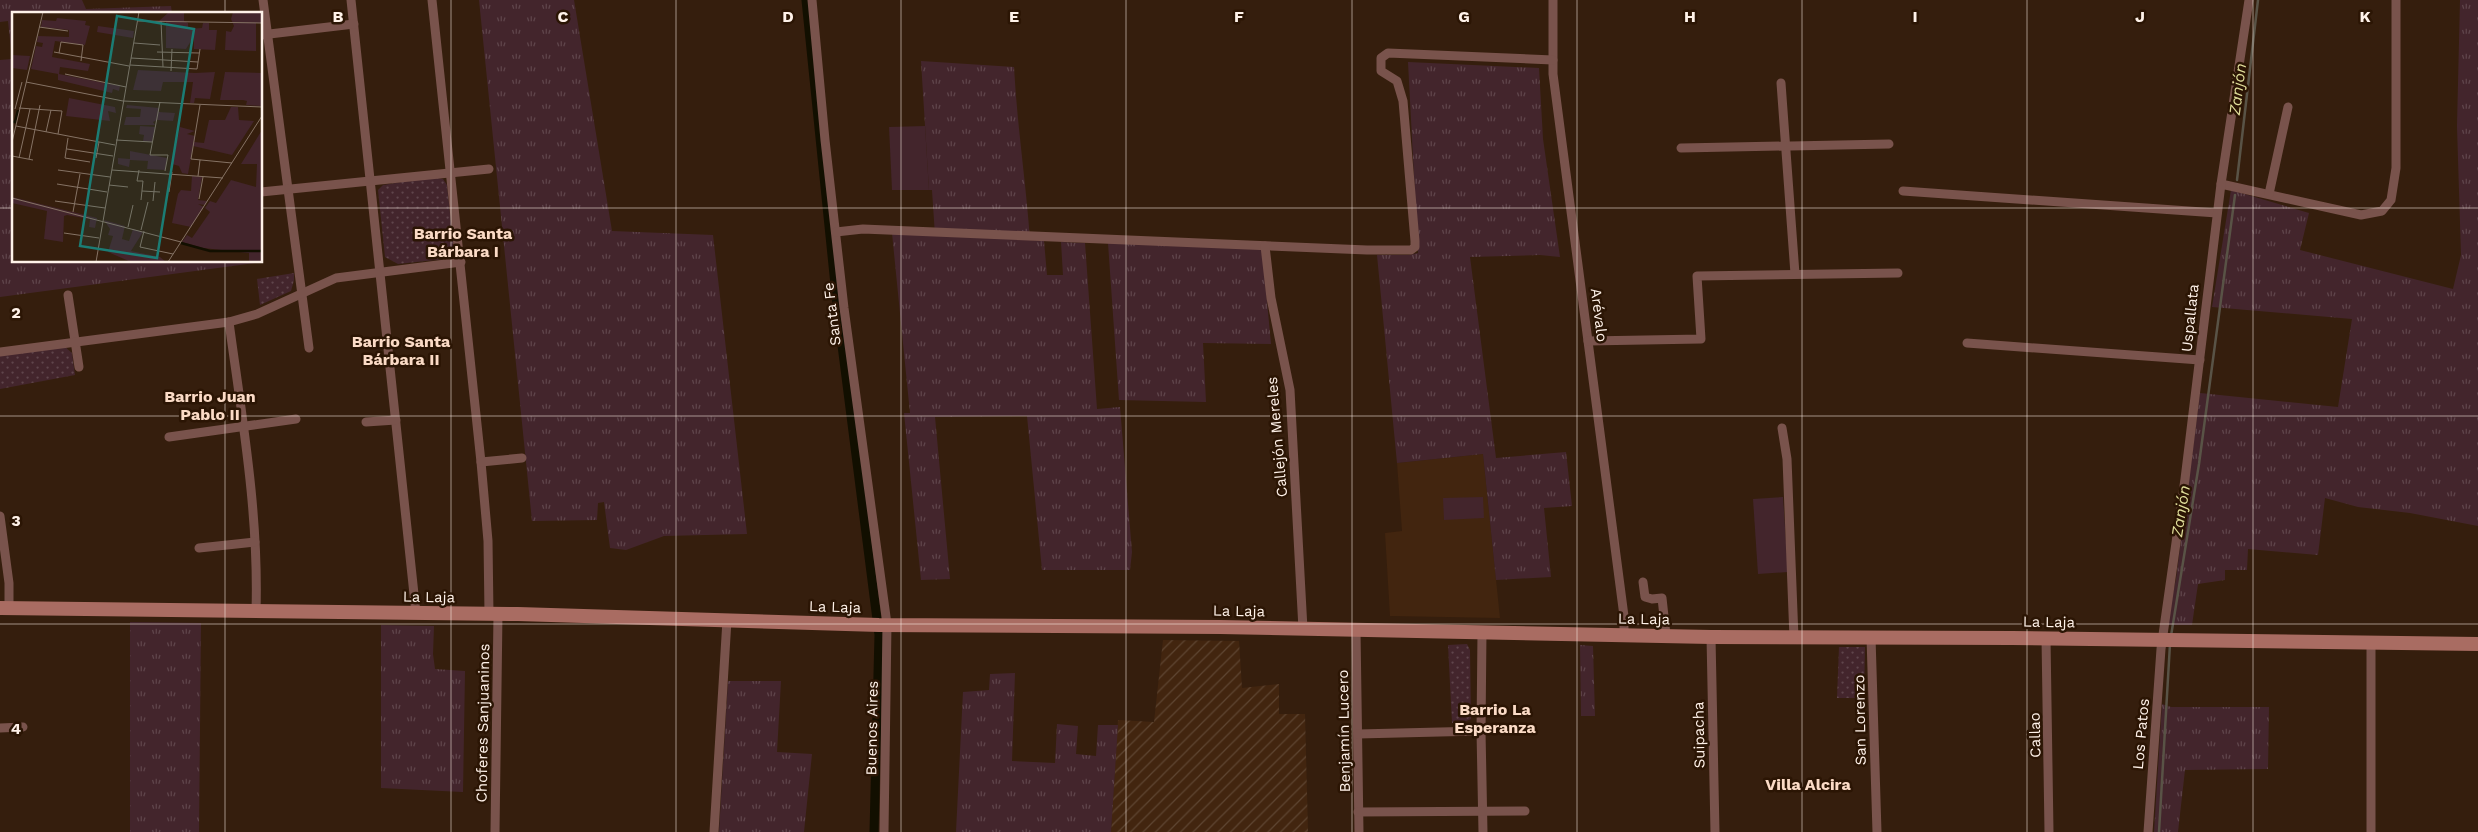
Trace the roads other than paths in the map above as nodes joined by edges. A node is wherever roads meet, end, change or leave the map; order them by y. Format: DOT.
graph roads {
  1 [pos="263,0"];
  2 [pos="351,0"];
  3 [pos="432,0"];
  4 [pos="812,0"];
  5 [pos="1553,0"];
  6 [pos="2249,0"];
  7 [pos="2396,0"];
  8 [pos="354,24"];
  9 [pos="265,34"];
  10 [pos="1553,60"];
  11 [pos="1781,84"];
  12 [pos="2288,107"];
  13 [pos="1890,144"];
  14 [pos="1786,146"];
  15 [pos="1681,148"];
  16 [pos="489,169"];
  17 [pos="450,172"];
  18 [pos="372,180"];
  19 [pos="2221,184"];
  20 [pos="288,189"];
  21 [pos="1903,191"];
  22 [pos="262,192"];
  23 [pos="2269,194"];
  24 [pos="2217,213"];
  25 [pos="836,232"];
  26 [pos="1265,246"];
  27 [pos="461,262"];
  28 [pos="381,271"];
  29 [pos="1898,273"];
  30 [pos="1796,274"];
  31 [pos="68,295"];
  32 [pos="302,295"];
  33 [pos="229,322"];
  34 [pos="1588,341"];
  35 [pos="75,342"];
  36 [pos="1967,343"];
  37 [pos="309,348"];
  38 [pos="0,352"];
  39 [pos="2200,360"];
  40 [pos="79,367"];
  41 [pos="296,419"];
  42 [pos="396,420"];
  43 [pos="366,422"];
  44 [pos="243,427"];
  45 [pos="1782,428"];
  46 [pos="169,437"];
  47 [pos="522,458"];
  48 [pos="481,462"];
  49 [pos="0,516"];
  50 [pos="255,542"];
  51 [pos="199,548"];
  52 [pos="1643,582"];
  53 [pos="4,608"];
  54 [pos="256,612"];
  55 [pos="416,613"];
  56 [pos="494,614"];
  57 [pos="727,620"];
  58 [pos="881,625"];
  59 [pos="1303,629"];
  60 [pos="1356,630"];
  61 [pos="1482,632"];
  62 [pos="1624,634"];
  63 [pos="1666,636"];
  64 [pos="1711,637"];
  65 [pos="1871,637"];
  66 [pos="1794,638"];
  67 [pos="2046,638"];
  68 [pos="2162,639"];
  69 [pos="2371,643"];
  70 [pos="2478,644"];
  71 [pos="23,727"];
  72 [pos="0,728"];
  73 [pos="1481,731"];
  74 [pos="1358,734"];
  75 [pos="1525,811"];
  76 [pos="1358,812"];
  77 [pos="1483,812"];
  78 [pos="495,832"];
  79 [pos="714,832"];
  80 [pos="884,832"];
  81 [pos="1358,832"];
  82 [pos="1483,832"];
  83 [pos="1715,832"];
  84 [pos="1877,832"];
  85 [pos="2050,832"];
  86 [pos="2148,832"];
  87 [pos="2372,832"];
  1 -- 9 [label="street"];
  2 -- 8 [label="street"];
  3 -- 17 [label="street, Choferes Sanjuaninos"];
  4 -- 25 [label="street, Santa Fe"];
  5 -- 10 [label="street, Arévalo"];
  6 -- 19 [label="street, Uspallata"];
  7 -- 23 [label="street"];
  8 -- 9 [label="street"];
  8 -- 18 [label="street"];
  9 -- 20 [label="street"];
  10 -- 26 [label="street"];
  10 -- 34 [label="street, Arévalo"];
  11 -- 14 [label="street"];
  12 -- 23 [label="street"];
  13 -- 14 [label="street"];
  14 -- 15 [label="street"];
  14 -- 30 [label="street"];
  16 -- 17 [label="street"];
  17 -- 18 [label="street"];
  17 -- 27 [label="street, Choferes Sanjuaninos"];
  18 -- 20 [label="street"];
  18 -- 28 [label="street"];
  19 -- 23 [label="street"];
  19 -- 24 [label="street, Uspallata"];
  20 -- 22 [label="street"];
  20 -- 32 [label="street"];
  21 -- 24 [label="street"];
  24 -- 39 [label="street, Uspallata"];
  25 -- 26 [label="street"];
  25 -- 58 [label="street, Santa Fe"];
  26 -- 59 [label="street, Callejón Mereles"];
  27 -- 28 [label="street"];
  27 -- 48 [label="street, Choferes Sanjuaninos"];
  28 -- 32 [label="street"];
  28 -- 42 [label="street"];
  29 -- 30 [label="street"];
  30 -- 34 [label="street"];
  31 -- 35 [label="street"];
  32 -- 33 [label="street"];
  32 -- 37 [label="street"];
  33 -- 35 [label="street"];
  33 -- 44 [label="street"];
  34 -- 62 [label="street, Arévalo"];
  35 -- 38 [label="street"];
  35 -- 40 [label="street"];
  36 -- 39 [label="street"];
  39 -- 68 [label="street, Uspallata"];
  41 -- 44 [label="street"];
  42 -- 43 [label="street"];
  42 -- 55 [label="street"];
  44 -- 46 [label="street"];
  44 -- 50 [label="street"];
  45 -- 66 [label="street"];
  47 -- 48 [label="street"];
  48 -- 56 [label="street, Choferes Sanjuaninos"];
  49 -- 53 [label="street"];
  50 -- 51 [label="street"];
  50 -- 54 [label="street"];
  52 -- 63 [label="street"];
  53 -- 54 [label="main road, La Laja"];
  54 -- 55 [label="main road, La Laja"];
  55 -- 56 [label="main road, La Laja"];
  56 -- 57 [label="main road, La Laja"];
  56 -- 78 [label="street, Choferes Sanjuaninos"];
  57 -- 58 [label="main road, La Laja"];
  57 -- 79 [label="street"];
  58 -- 59 [label="main road, La Laja"];
  58 -- 80 [label="street, Buenos Aires"];
  59 -- 60 [label="main road, La Laja"];
  60 -- 61 [label="main road, La Laja"];
  60 -- 74 [label="street, Benjamín Lucero"];
  61 -- 62 [label="main road, La Laja"];
  61 -- 73 [label="street"];
  62 -- 63 [label="main road, La Laja"];
  63 -- 64 [label="main road, La Laja"];
  64 -- 66 [label="main road, La Laja"];
  64 -- 83 [label="street, Suipacha"];
  65 -- 66 [label="main road, La Laja"];
  65 -- 67 [label="main road, La Laja"];
  65 -- 84 [label="street, San Lorenzo"];
  67 -- 68 [label="main road, La Laja"];
  67 -- 85 [label="street, Callao"];
  68 -- 69 [label="main road, La Laja"];
  68 -- 86 [label="street, Los Patos"];
  69 -- 70 [label="main road, La Laja"];
  69 -- 87 [label="street"];
  71 -- 72 [label="street"];
  73 -- 74 [label="street"];
  73 -- 77 [label="street"];
  74 -- 76 [label="street, Benjamín Lucero"];
  75 -- 77 [label="street"];
  76 -- 77 [label="street"];
  76 -- 81 [label="street, Benjamín Lucero"];
  77 -- 82 [label="street"];
}
